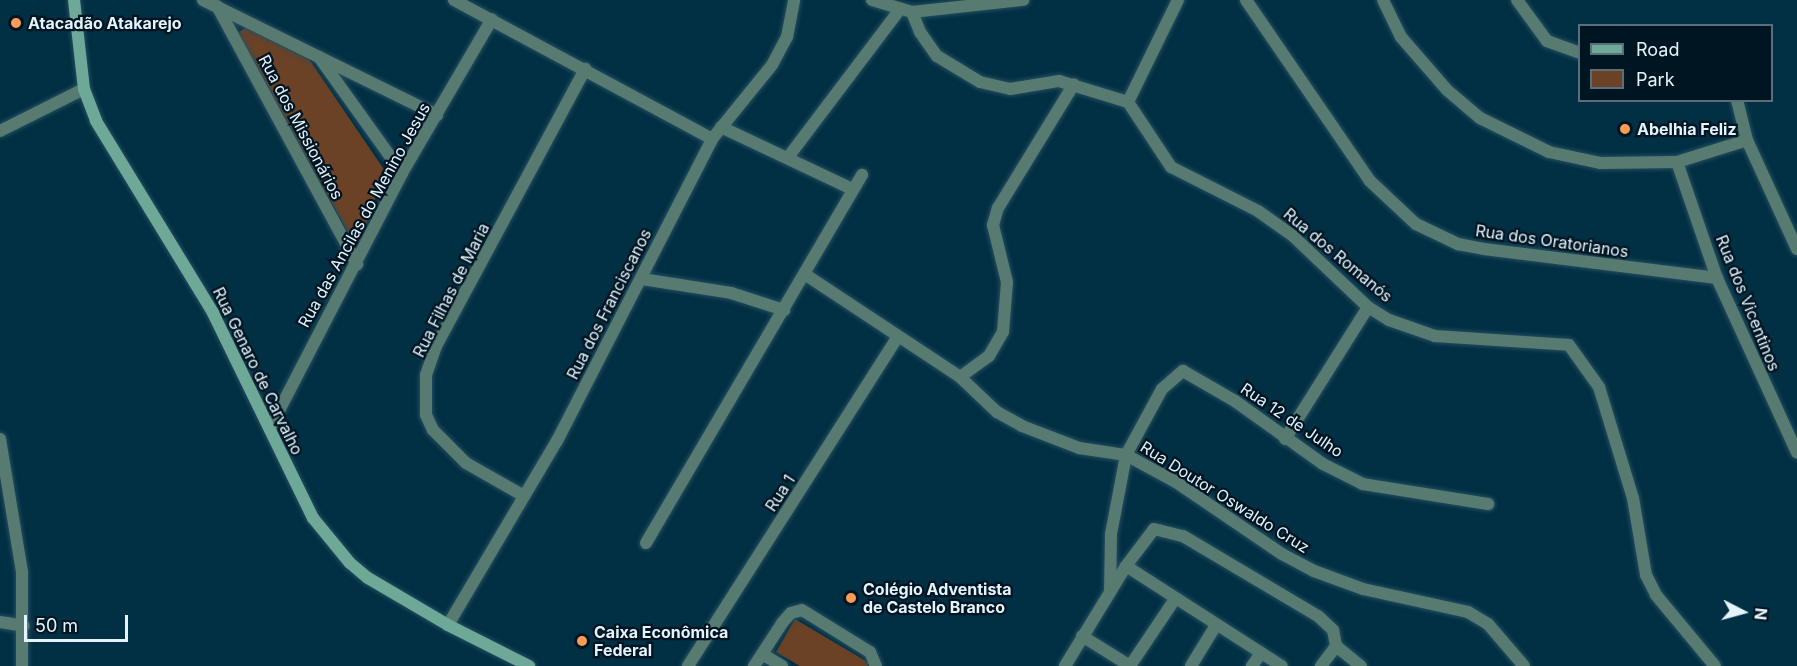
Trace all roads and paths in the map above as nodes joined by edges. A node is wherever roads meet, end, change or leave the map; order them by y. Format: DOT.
graph roads {
  1 [pos="74,0"];
  2 [pos="203,0"];
  3 [pos="454,0"];
  4 [pos="794,0"];
  5 [pos="872,0"];
  6 [pos="1023,0"];
  7 [pos="1178,0"];
  8 [pos="1246,0"];
  9 [pos="1383,0"];
  10 [pos="1517,0"];
  11 [pos="217,6"];
  12 [pos="906,11"];
  13 [pos="492,19"];
  14 [pos="1578,52"];
  15 [pos="316,53"];
  16 [pos="585,69"];
  17 [pos="1074,84"];
  18 [pos="84,89"];
  19 [pos="1128,102"];
  20 [pos="1738,102"];
  21 [pos="437,115"];
  22 [pos="722,127"];
  23 [pos="0,131"];
  24 [pos="712,139"];
  25 [pos="1747,140"];
  26 [pos="789,156"];
  27 [pos="1677,162"];
  28 [pos="402,173"];
  29 [pos="862,175"];
  30 [pos="852,189"];
  31 [pos="1797,249"];
  32 [pos="357,264"];
  33 [pos="806,275"];
  34 [pos="1717,278"];
  35 [pos="642,279"];
  36 [pos="1368,307"];
  37 [pos="784,310"];
  38 [pos="898,336"];
  39 [pos="960,376"];
  40 [pos="270,428"];
  41 [pos="0,439"];
  42 [pos="1285,439"];
  43 [pos="1797,453"];
  44 [pos="1126,455"];
  45 [pos="524,496"];
  46 [pos="1488,504"];
  47 [pos="646,543"];
  48 [pos="1126,566"];
  49 [pos="1110,592"];
  50 [pos="1175,599"];
  51 [pos="0,622"];
  52 [pos="448,625"];
  53 [pos="1216,625"];
  54 [pos="24,626"];
  55 [pos="1082,636"];
  56 [pos="1336,646"];
  57 [pos="1261,653"];
  58 [pos="762,654"];
  59 [pos="22,666"];
  60 [pos="529,666"];
  61 [pos="688,666"];
  62 [pos="754,666"];
  63 [pos="782,666"];
  64 [pos="876,666"];
  65 [pos="1065,666"];
  66 [pos="1130,666"];
  67 [pos="1191,666"];
  68 [pos="1252,666"];
  69 [pos="1282,666"];
  70 [pos="1322,666"];
  71 [pos="1361,666"];
  72 [pos="1524,666"];
  73 [pos="1715,666"];
  1 -- 18 [label="main road, Rua Genaro de Carvalho"];
  2 -- 11 [label="street"];
  3 -- 13 [label="street"];
  4 -- 22 [label="street, Rua dos Franciscanos"];
  5 -- 12 [label="street"];
  6 -- 12 [label="street"];
  7 -- 19 [label="street"];
  8 -- 34 [label="street, Rua dos Oratorianos"];
  9 -- 27 [label="street"];
  10 -- 14 [label="street"];
  11 -- 15 [label="street"];
  11 -- 32 [label="street, Rua dos Missionários"];
  12 -- 17 [label="street"];
  12 -- 26 [label="street"];
  13 -- 16 [label="street"];
  13 -- 21 [label="street, Rua das Ancilas do Menino Jesus"];
  15 -- 21 [label="street"];
  15 -- 28 [label="street"];
  16 -- 24 [label="street"];
  16 -- 45 [label="street, Rua Filhas de Maria"];
  17 -- 19 [label="street"];
  17 -- 39 [label="street"];
  18 -- 23 [label="street"];
  18 -- 40 [label="main road, Rua Genaro de Carvalho"];
  19 -- 36 [label="street, Rua dos Romanós"];
  20 -- 25 [label="street"];
  21 -- 28 [label="street, Rua das Ancilas do Menino Jesus"];
  22 -- 24 [label="street, Rua dos Franciscanos"];
  22 -- 26 [label="street"];
  24 -- 35 [label="street, Rua dos Franciscanos"];
  25 -- 27 [label="street"];
  25 -- 31 [label="street"];
  26 -- 30 [label="street"];
  27 -- 34 [label="street, Rua dos Vicentinos"];
  28 -- 32 [label="street, Rua das Ancilas do Menino Jesus"];
  29 -- 30 [label="street"];
  30 -- 33 [label="street"];
  32 -- 40 [label="street, Rua das Ancilas do Menino Jesus"];
  33 -- 37 [label="street"];
  33 -- 38 [label="street"];
  34 -- 43 [label="street, Rua dos Vicentinos"];
  35 -- 37 [label="street"];
  35 -- 45 [label="street, Rua dos Franciscanos"];
  36 -- 42 [label="street"];
  36 -- 73 [label="street, Rua dos Romanós"];
  37 -- 47 [label="street"];
  38 -- 39 [label="street"];
  38 -- 61 [label="street, Rua 1"];
  39 -- 44 [label="street"];
  40 -- 52 [label="main road, Rua Genaro de Carvalho"];
  41 -- 54 [label="street"];
  42 -- 44 [label="street, Rua 12 de Julho"];
  42 -- 46 [label="street, Rua 12 de Julho"];
  44 -- 49 [label="street, Rua Doutor Oswaldo Cruz"];
  44 -- 72 [label="street, Rua Doutor Oswaldo Cruz"];
  45 -- 52 [label="street, Rua dos Franciscanos"];
  48 -- 49 [label="street"];
  48 -- 50 [label="street"];
  48 -- 56 [label="street"];
  49 -- 55 [label="street"];
  50 -- 53 [label="street"];
  50 -- 66 [label="street"];
  51 -- 54 [label="street"];
  52 -- 60 [label="main road, Rua Genaro de Carvalho"];
  53 -- 57 [label="street"];
  53 -- 67 [label="street"];
  54 -- 59 [label="street"];
  55 -- 65 [label="street"];
  55 -- 66 [label="street"];
  56 -- 70 [label="street"];
  56 -- 71 [label="street"];
  57 -- 68 [label="street"];
  57 -- 69 [label="street"];
  58 -- 62 [label="street"];
  58 -- 63 [label="street"];
  58 -- 64 [label="street"];
}
